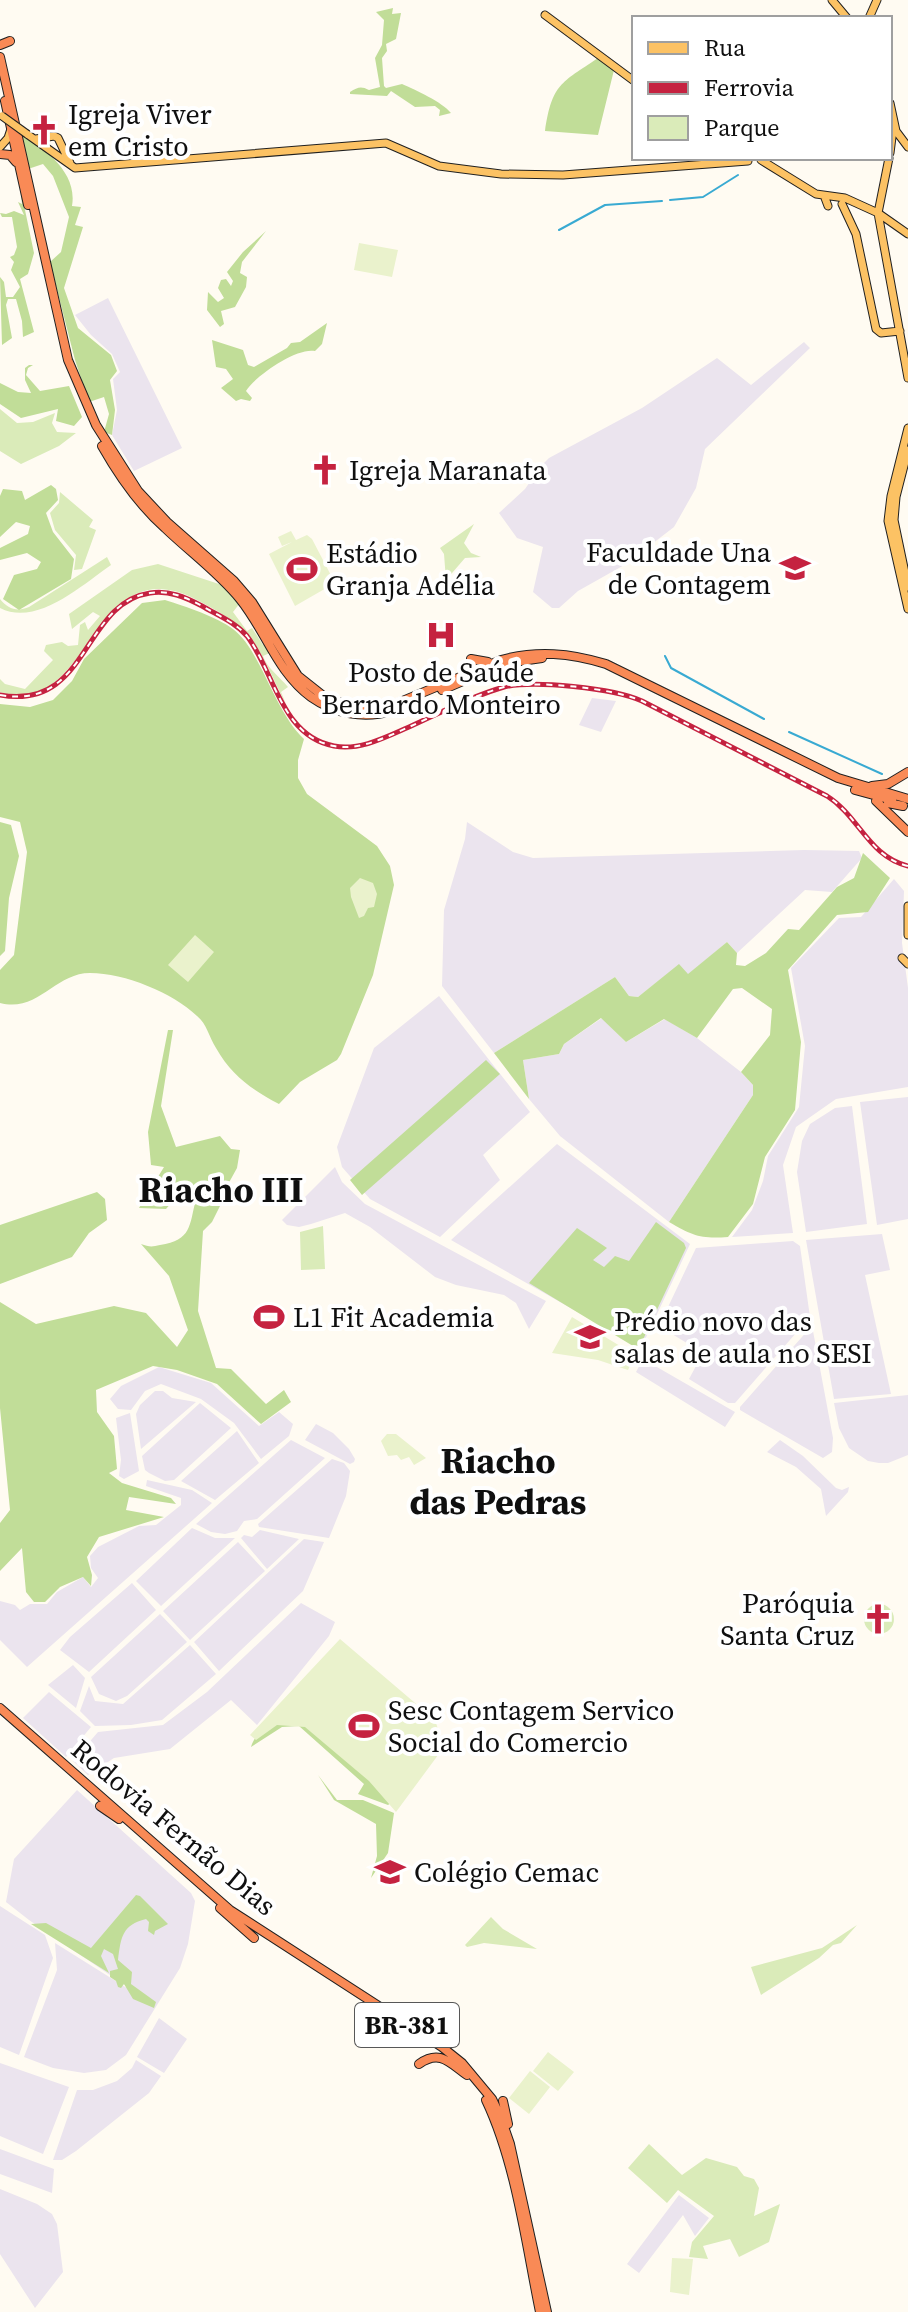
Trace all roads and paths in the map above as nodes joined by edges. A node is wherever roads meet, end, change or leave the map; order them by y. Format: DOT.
graph roads {
  1 [pos="545,15"];
  2 [pos="10,41"];
  3 [pos="0,45"];
  4 [pos="0,57"];
  5 [pos="0,78"];
  6 [pos="632,80"];
  7 [pos="892,108"];
  8 [pos="1,116"];
  9 [pos="11,129"];
  10 [pos="896,137"];
  11 [pos="47,144"];
  12 [pos="0,147"];
  13 [pos="63,147"];
  14 [pos="908,147"];
  15 [pos="892,150"];
  16 [pos="0,154"];
  17 [pos="56,155"];
  18 [pos="745,160"];
  19 [pos="760,160"];
  20 [pos="889,160"];
  21 [pos="19,166"];
  22 [pos="73,167"];
  23 [pos="843,201"];
  24 [pos="878,213"];
  25 [pos="907,235"];
  26 [pos="900,331"];
  27 [pos="906,358"];
  28 [pos="908,378"];
  29 [pos="908,428"];
  30 [pos="908,450"];
  31 [pos="908,587"];
  32 [pos="908,609"];
  33 [pos="501,660"];
  34 [pos="484,670"];
  35 [pos="462,676"];
  36 [pos="417,690"];
  37 [pos="428,691"];
  38 [pos="372,712"];
  39 [pos="908,774"];
  40 [pos="857,785"];
  41 [pos="844,786"];
  42 [pos="876,801"];
  43 [pos="907,803"];
  44 [pos="908,830"];
  45 [pos="908,906"];
  46 [pos="907,914"];
  47 [pos="908,935"];
  48 [pos="0,1708"];
  49 [pos="0,1714"];
  50 [pos="17,1723"];
  51 [pos="39,1735"];
  52 [pos="74,1766"];
  53 [pos="83,1780"];
  54 [pos="100,1806"];
  55 [pos="122,1820"];
  56 [pos="212,1899"];
  57 [pos="254,1938"];
  58 [pos="324,1972"];
  59 [pos="361,1988"];
  60 [pos="384,2021"];
  61 [pos="417,2037"];
  62 [pos="419,2064"];
  63 [pos="467,2075"];
  64 [pos="503,2101"];
  65 [pos="494,2116"];
  66 [pos="497,2135"];
  67 [pos="510,2144"];
  68 [pos="528,2225"];
  69 [pos="549,2302"];
  70 [pos="540,2312"];
  71 [pos="547,2312"];
  1 -- 6 [label="main road"];
  2 -- 3 [label="highway"];
  4 -- 38 [label="highway"];
  5 -- 9 [label="highway"];
  7 -- 10 [label="main road"];
  8 -- 11 [label="main road, bridge"];
  9 -- 12 [label="main road"];
  9 -- 21 [label="highway"];
  10 -- 14 [label="main road"];
  10 -- 15 [label="main road"];
  11 -- 13 [label="main road"];
  11 -- 17 [label="main road"];
  13 -- 17 [label="main road"];
  13 -- 22 [label="main road"];
  16 -- 21 [label="highway"];
  17 -- 22 [label="main road"];
  18 -- 19 [label="main road"];
  18 -- 22 [label="main road"];
  19 -- 23 [label="main road"];
  20 -- 24 [label="main road"];
  21 -- 38 [label="highway"];
  23 -- 24 [label="main road"];
  23 -- 26 [label="main road"];
  24 -- 25 [label="main road"];
  24 -- 26 [label="main road"];
  26 -- 27 [label="main road"];
  27 -- 28 [label="main road"];
  29 -- 32 [label="main road"];
  30 -- 31 [label="main road"];
  33 -- 34 [label="highway"];
  33 -- 35 [label="highway"];
  33 -- 40 [label="highway"];
  34 -- 35 [label="highway"];
  34 -- 38 [label="highway"];
  34 -- 41 [label="highway"];
  35 -- 37 [label="highway"];
  36 -- 37 [label="highway"];
  37 -- 38 [label="highway"];
  39 -- 40 [label="highway"];
  39 -- 43 [label="highway"];
  40 -- 43 [label="highway"];
  41 -- 42 [label="highway"];
  41 -- 43 [label="highway"];
  42 -- 43 [label="highway"];
  42 -- 44 [label="highway"];
  43 -- 44 [label="highway"];
  45 -- 46 [label="main road"];
  46 -- 47 [label="main road"];
  48 -- 50 [label="highway, Rodovia Fernão Dias / BR-381"];
  49 -- 55 [label="highway, Rodovia Fernão Dias / BR-381"];
  50 -- 51 [label="highway"];
  50 -- 53 [label="highway, Rodovia Fernão Dias / BR-381"];
  52 -- 53 [label="highway, BR-381"];
  53 -- 58 [label="highway, Rodovia Fernão Dias / BR-381"];
  54 -- 55 [label="highway"];
  55 -- 56 [label="highway, Rodovia Fernão Dias / BR-381"];
  56 -- 57 [label="highway, BR-381"];
  56 -- 61 [label="highway, Rodovia Fernão Dias / BR-381"];
  58 -- 59 [label="highway"];
  58 -- 67 [label="highway, Rodovia Fernão Dias / BR-381"];
  60 -- 61 [label="highway"];
  61 -- 63 [label="highway, Rodovia Fernão Dias / BR-381"];
  62 -- 63 [label="highway"];
  63 -- 65 [label="highway, Rodovia Fernão Dias / BR-381"];
  64 -- 67 [label="highway"];
  65 -- 66 [label="highway"];
  65 -- 70 [label="highway, Rodovia Fernão Dias / BR-381"];
  67 -- 68 [label="highway, Rodovia Fernão Dias / BR-381"];
  68 -- 69 [label="highway, BR-381"];
  68 -- 71 [label="highway, Rodovia Fernão Dias / BR-381"];
}
